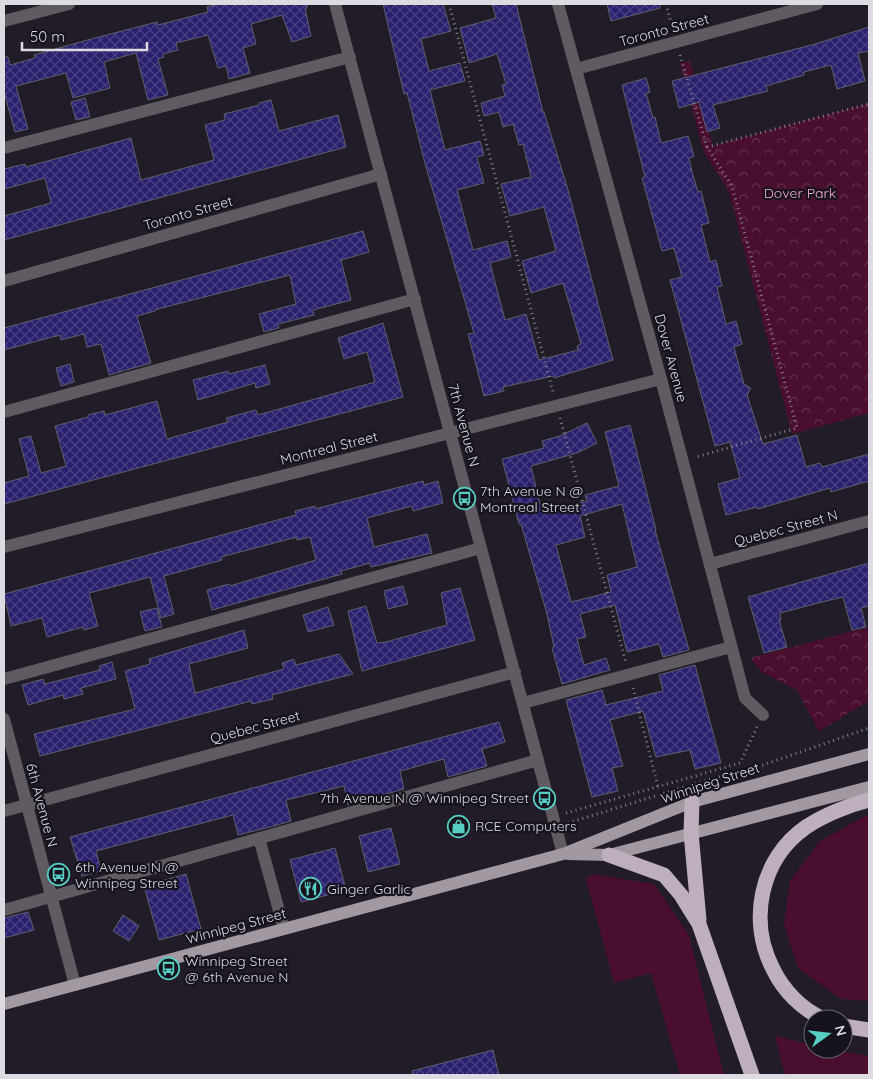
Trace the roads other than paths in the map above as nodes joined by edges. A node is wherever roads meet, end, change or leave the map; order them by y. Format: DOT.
graph roads {
  1 [pos="70,4"];
  2 [pos="335,4"];
  3 [pos="558,4"];
  4 [pos="817,4"];
  5 [pos="4,21"];
  6 [pos="350,57"];
  7 [pos="576,69"];
  8 [pos="4,148"];
  9 [pos="381,174"];
  10 [pos="4,281"];
  11 [pos="415,299"];
  12 [pos="662,379"];
  13 [pos="4,412"];
  14 [pos="450,432"];
  15 [pos="869,521"];
  16 [pos="4,547"];
  17 [pos="481,548"];
  18 [pos="710,564"];
  19 [pos="731,647"];
  20 [pos="514,672"];
  21 [pos="4,679"];
  22 [pos="523,703"];
  23 [pos="763,715"];
  24 [pos="4,719"];
  25 [pos="869,754"];
  26 [pos="538,760"];
  27 [pos="869,787"];
  28 [pos="869,800"];
  29 [pos="692,802"];
  30 [pos="27,805"];
  31 [pos="4,811"];
  32 [pos="691,833"];
  33 [pos="259,838"];
  34 [pos="563,854"];
  35 [pos="609,855"];
  36 [pos="52,897"];
  37 [pos="4,910"];
  38 [pos="699,924"];
  39 [pos="284,929"];
  40 [pos="75,985"];
  41 [pos="4,1004"];
  42 [pos="808,1009"];
  43 [pos="853,1028"];
  44 [pos="869,1030"];
  45 [pos="752,1075"];
  1 -- 5 [label="street"];
  2 -- 6 [label="street, 7th Avenue N"];
  3 -- 7 [label="street, Dover Avenue"];
  4 -- 7 [label="street, Toronto Street"];
  6 -- 8 [label="street"];
  6 -- 9 [label="street, 7th Avenue N"];
  7 -- 12 [label="street, Dover Avenue"];
  9 -- 10 [label="street, Toronto Street"];
  9 -- 11 [label="street, 7th Avenue N"];
  11 -- 13 [label="street"];
  11 -- 14 [label="street, 7th Avenue N"];
  12 -- 14 [label="street, Montreal Street"];
  12 -- 18 [label="street, Dover Avenue"];
  14 -- 16 [label="street, Montreal Street"];
  14 -- 17 [label="street, 7th Avenue N"];
  15 -- 18 [label="street, Quebec Street N"];
  17 -- 20 [label="street, 7th Avenue N"];
  17 -- 21 [label="street"];
  18 -- 19 [label="street, Dover Avenue"];
  19 -- 22 [label="street"];
  19 -- 23 [label="street, Dover Avenue"];
  20 -- 22 [label="street, 7th Avenue N"];
  20 -- 30 [label="street, Quebec Street"];
  22 -- 26 [label="street, 7th Avenue N"];
  24 -- 30 [label="street, 6th Avenue N"];
  25 -- 29 [label="main road, Winnipeg Street"];
  26 -- 33 [label="street"];
  26 -- 34 [label="street, 7th Avenue N"];
  27 -- 32 [label="main road, Winnipeg Street"];
  28 -- 42 [label="highway"];
  29 -- 32 [label="highway"];
  29 -- 34 [label="main road, Winnipeg Street"];
  30 -- 31 [label="street, Quebec Street"];
  30 -- 36 [label="street, 6th Avenue N"];
  32 -- 35 [label="main road, Winnipeg Street"];
  32 -- 38 [label="highway"];
  33 -- 36 [label="street"];
  33 -- 39 [label="street"];
  34 -- 35 [label="main road, Winnipeg Street"];
  34 -- 39 [label="main road, Winnipeg Street"];
  35 -- 38 [label="highway"];
  36 -- 37 [label="street"];
  36 -- 40 [label="street, 6th Avenue N"];
  38 -- 45 [label="highway"];
  39 -- 40 [label="main road, Winnipeg Street"];
  40 -- 41 [label="main road, Winnipeg Street"];
  43 -- 44 [label="highway"];
}
